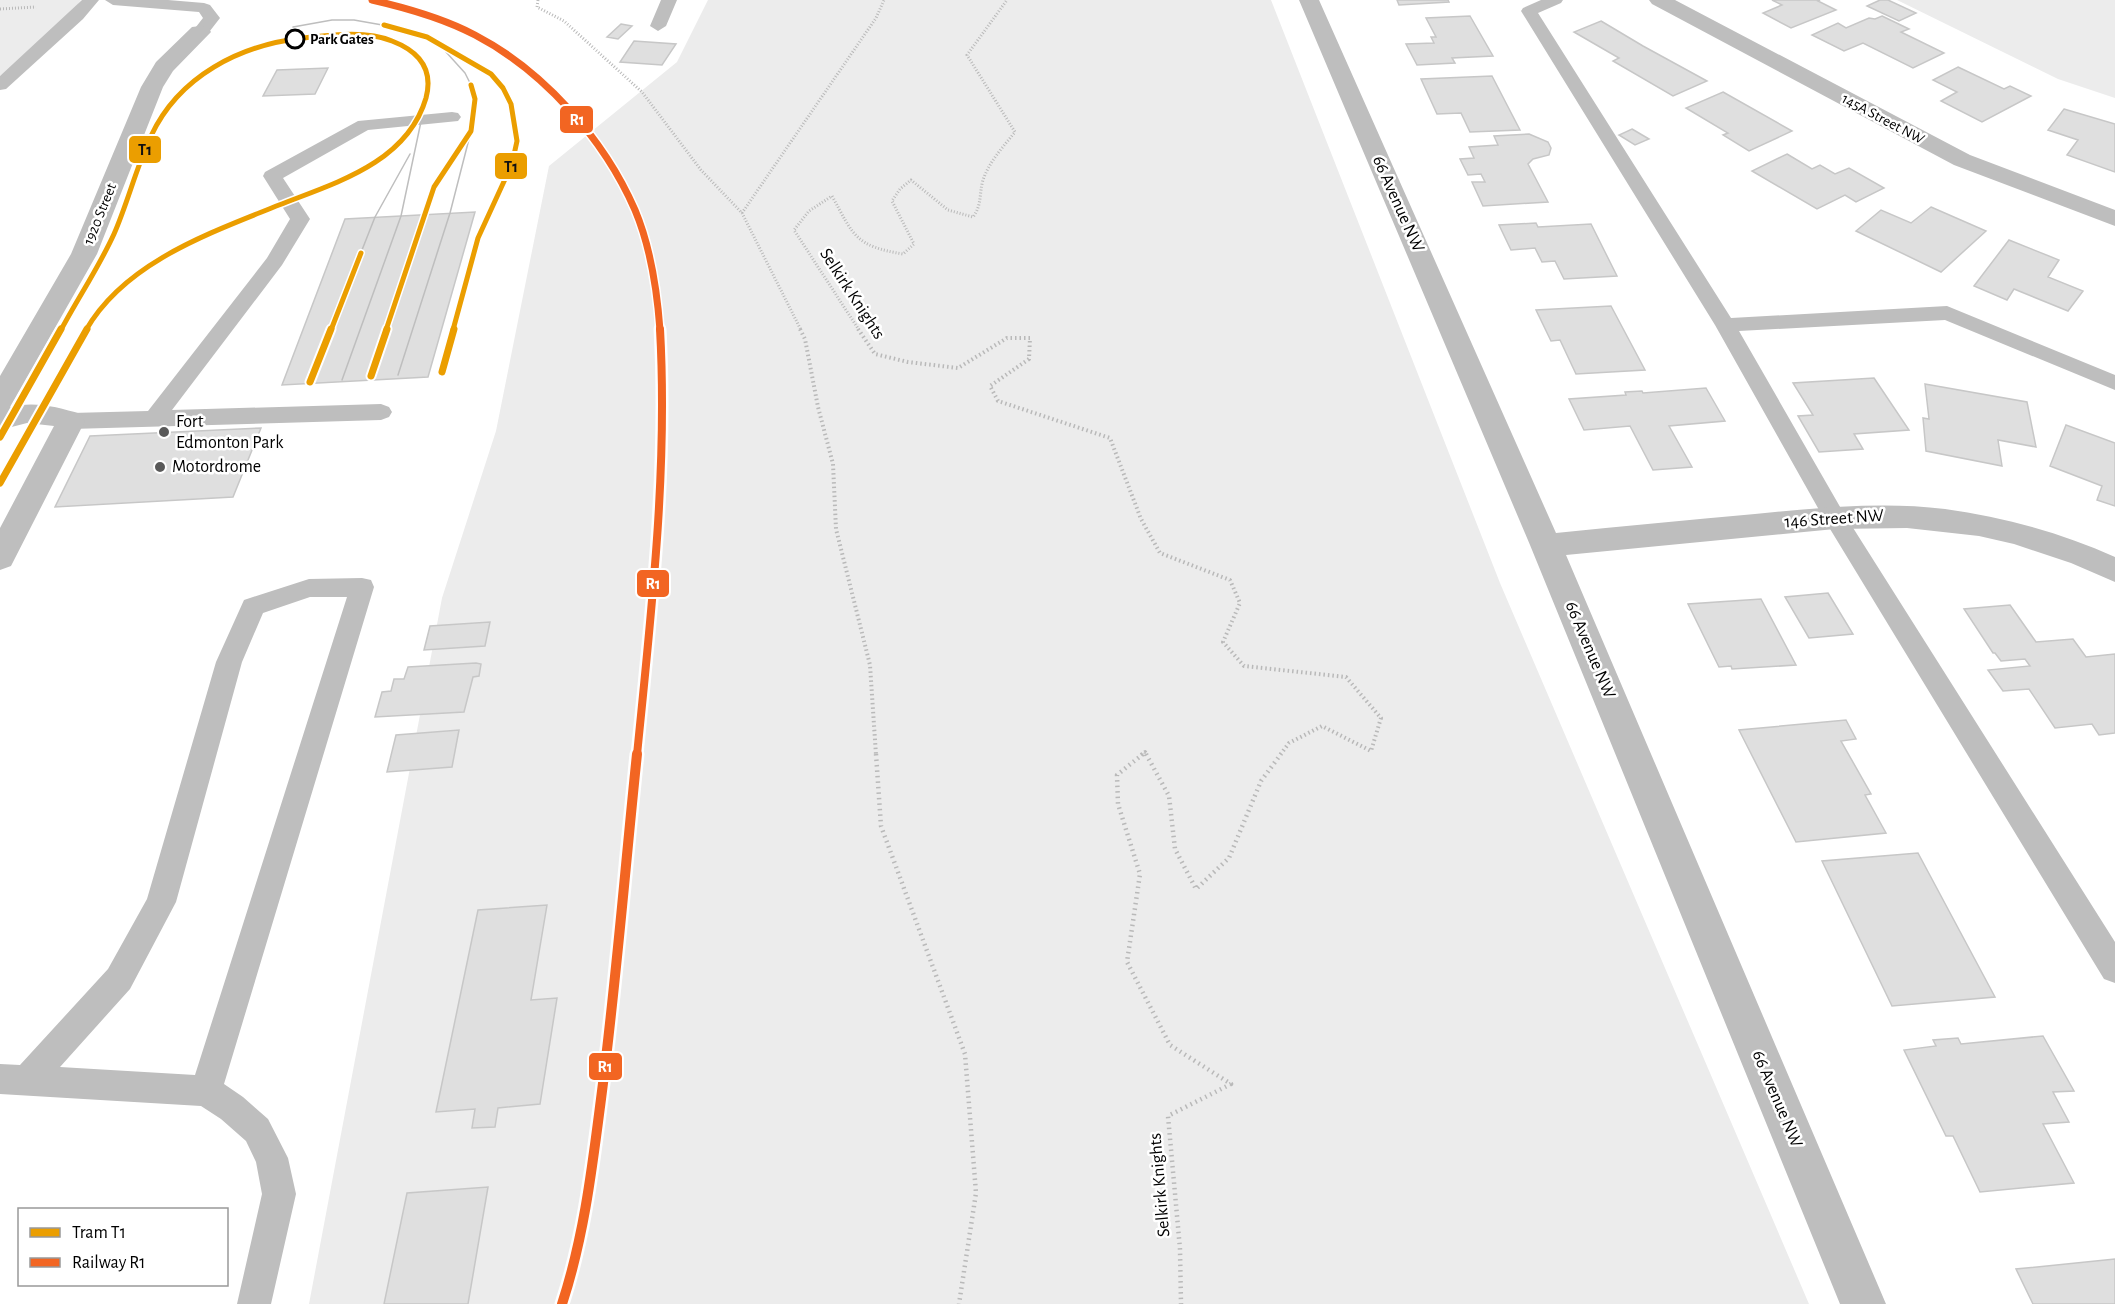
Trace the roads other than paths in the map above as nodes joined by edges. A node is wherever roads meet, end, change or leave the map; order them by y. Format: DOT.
graph roads {
  1 [pos="91,0"];
  2 [pos="113,0"];
  3 [pos="669,0"];
  4 [pos="1309,0"];
  5 [pos="1555,0"];
  6 [pos="1659,0"];
  7 [pos="658,26"];
  8 [pos="200,32"];
  9 [pos="0,85"];
  10 [pos="452,117"];
  11 [pos="2115,219"];
  12 [pos="1725,325"];
  13 [pos="2115,383"];
  14 [pos="0,400"];
  15 [pos="381,412"];
  16 [pos="154,419"];
  17 [pos="0,420"];
  18 [pos="71,421"];
  19 [pos="1835,518"];
  20 [pos="1546,545"];
  21 [pos="0,558"];
  22 [pos="2115,570"];
  23 [pos="2115,969"];
  24 [pos="13,1079"];
  25 [pos="206,1091"];
  26 [pos="254,1304"];
  27 [pos="1863,1304"];
  1 -- 9 [label="lane"];
  2 -- 8 [label="lane"];
  3 -- 7 [label="lane"];
  4 -- 20 [label="street, 66 Avenue NW"];
  5 -- 12 [label="lane"];
  6 -- 11 [label="street, 145A Street NW"];
  8 -- 14 [label="street, 1920 Street"];
  10 -- 16 [label="lane"];
  12 -- 13 [label="lane"];
  12 -- 19 [label="lane"];
  15 -- 16 [label="lane"];
  16 -- 18 [label="lane"];
  17 -- 18 [label="street"];
  18 -- 21 [label="street"];
  19 -- 20 [label="street, 146 Street NW"];
  19 -- 22 [label="street, 146 Street NW"];
  19 -- 23 [label="lane"];
  20 -- 27 [label="street, 66 Avenue NW"];
  24 -- 25 [label="lane"];
  24 -- 25 [label="lane"];
  25 -- 26 [label="lane"];
}
